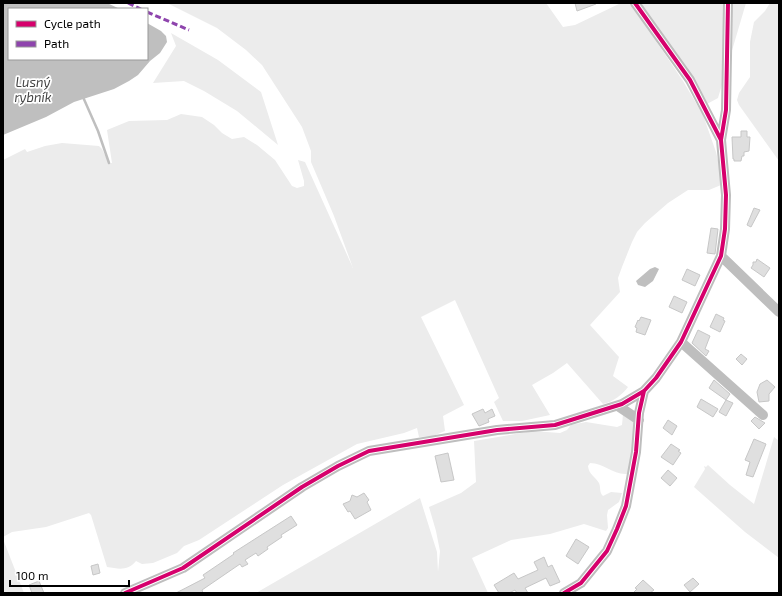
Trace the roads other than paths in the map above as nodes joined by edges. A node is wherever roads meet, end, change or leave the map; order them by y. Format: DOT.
graph roads {
  1 [pos="635,3"];
  2 [pos="728,3"];
  3 [pos="726,110"];
  4 [pos="708,113"];
  5 [pos="722,140"];
  6 [pos="721,256"];
  7 [pos="779,312"];
  8 [pos="681,342"];
  9 [pos="644,392"];
  10 [pos="618,406"];
  11 [pos="763,415"];
  12 [pos="639,420"];
  13 [pos="125,593"];
  14 [pos="564,593"];
  1 -- 4 [label="street"];
  2 -- 3 [label="street"];
  3 -- 4 [label="street"];
  3 -- 5 [label="street"];
  4 -- 5 [label="street"];
  5 -- 6 [label="street"];
  6 -- 7 [label="street"];
  6 -- 8 [label="street"];
  8 -- 9 [label="street"];
  8 -- 11 [label="street"];
  9 -- 10 [label="street"];
  9 -- 12 [label="street"];
  10 -- 12 [label="street"];
  10 -- 13 [label="street"];
  12 -- 14 [label="street"];
}
